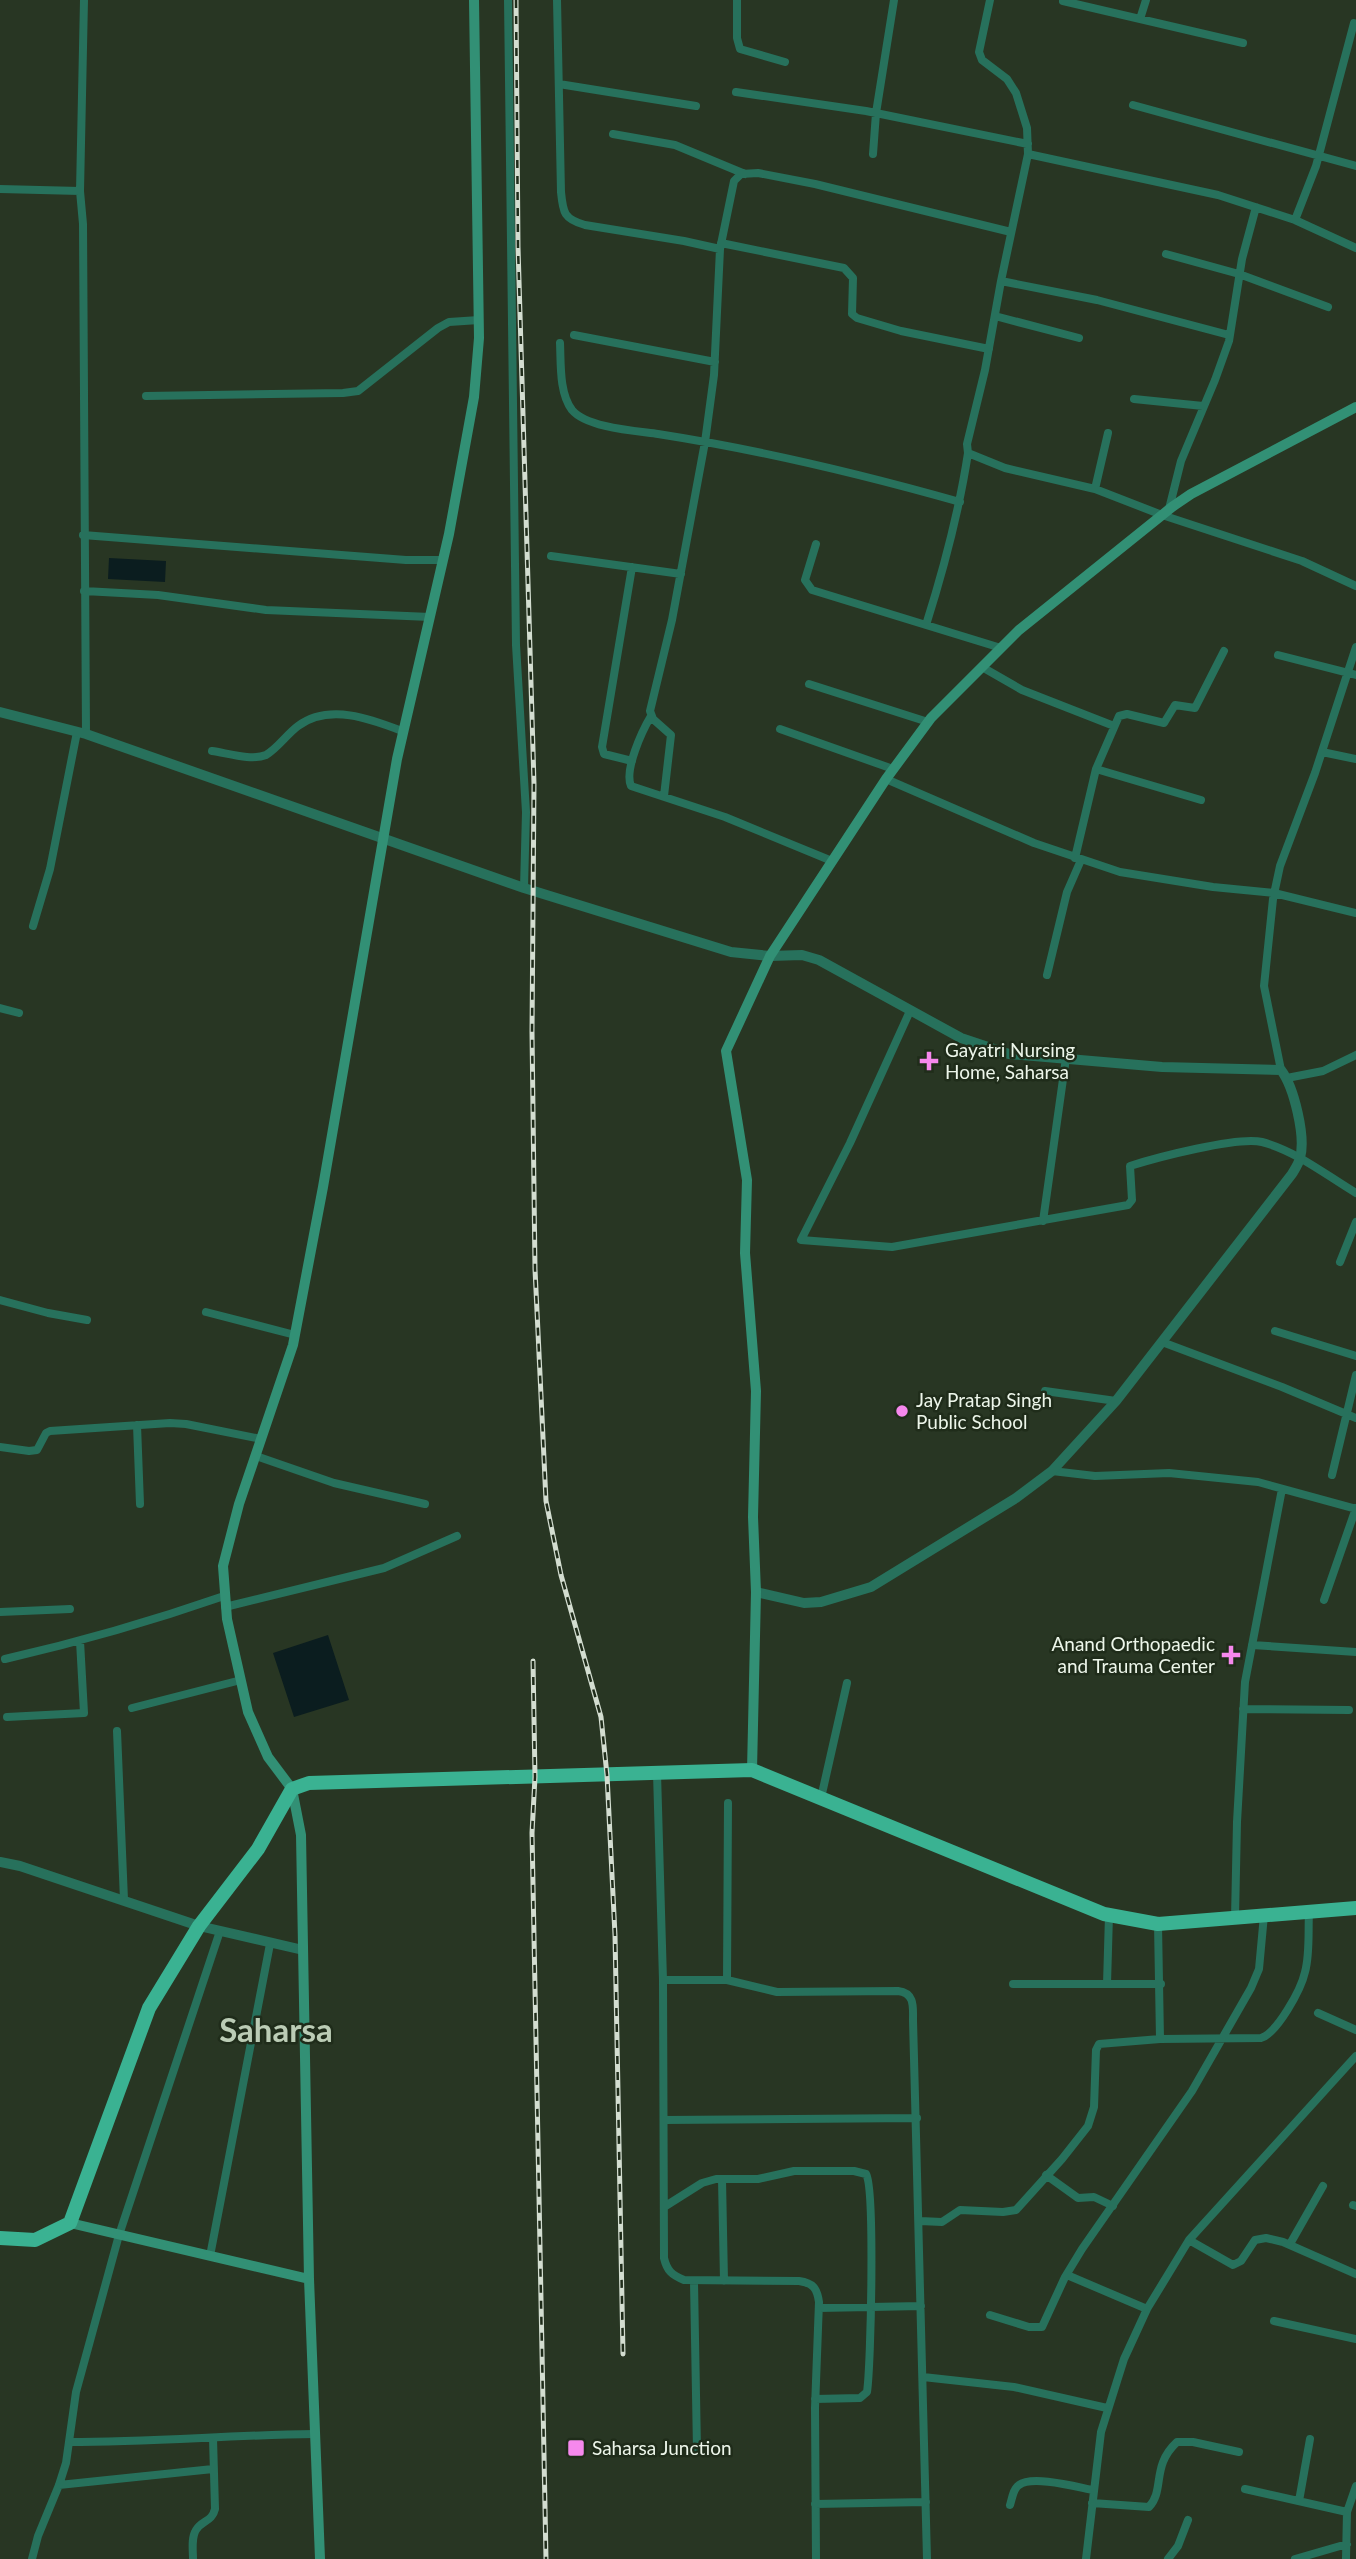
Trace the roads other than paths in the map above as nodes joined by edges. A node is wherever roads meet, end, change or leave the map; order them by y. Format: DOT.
graph roads {
  1 [pos="84,0"];
  2 [pos="474,0"];
  3 [pos="508,0"];
  4 [pos="557,0"];
  5 [pos="737,0"];
  6 [pos="894,0"];
  7 [pos="990,0"];
  8 [pos="1146,0"];
  9 [pos="1063,1"];
  10 [pos="1140,19"];
  11 [pos="1354,23"];
  12 [pos="1243,43"];
  13 [pos="785,62"];
  14 [pos="559,84"];
  15 [pos="736,92"];
  16 [pos="1133,105"];
  17 [pos="696,106"];
  18 [pos="876,113"];
  19 [pos="613,134"];
  20 [pos="1028,144"];
  21 [pos="873,154"];
  22 [pos="1028,155"];
  23 [pos="1319,156"];
  24 [pos="1356,166"];
  25 [pos="745,174"];
  26 [pos="0,189"];
  27 [pos="80,191"];
  28 [pos="1256,207"];
  29 [pos="1295,220"];
  30 [pos="1011,232"];
  31 [pos="721,246"];
  32 [pos="1356,248"];
  33 [pos="1166,254"];
  34 [pos="1239,274"];
  35 [pos="1001,281"];
  36 [pos="1328,307"];
  37 [pos="995,316"];
  38 [pos="479,320"];
  39 [pos="574,335"];
  40 [pos="1229,335"];
  41 [pos="1079,338"];
  42 [pos="560,343"];
  43 [pos="989,349"];
  44 [pos="715,362"];
  45 [pos="146,396"];
  46 [pos="1134,399"];
  47 [pos="1203,406"];
  48 [pos="1356,407"];
  49 [pos="1108,433"];
  50 [pos="705,442"];
  51 [pos="968,453"];
  52 [pos="1096,489"];
  53 [pos="960,502"];
  54 [pos="1165,512"];
  55 [pos="83,535"];
  56 [pos="816,544"];
  57 [pos="551,556"];
  58 [pos="443,560"];
  59 [pos="632,567"];
  60 [pos="681,574"];
  61 [pos="1356,586"];
  62 [pos="84,591"];
  63 [pos="430,617"];
  64 [pos="926,625"];
  65 [pos="1356,647"];
  66 [pos="1001,648"];
  67 [pos="1224,651"];
  68 [pos="1278,655"];
  69 [pos="982,667"];
  70 [pos="1352,674"];
  71 [pos="809,684"];
  72 [pos="0,712"];
  73 [pos="651,716"];
  74 [pos="928,722"];
  75 [pos="1114,726"];
  76 [pos="780,729"];
  77 [pos="402,731"];
  78 [pos="81,733"];
  79 [pos="212,751"];
  80 [pos="1322,752"];
  81 [pos="1356,759"];
  82 [pos="632,761"];
  83 [pos="1096,769"];
  84 [pos="889,774"];
  85 [pos="664,796"];
  86 [pos="1201,800"];
  87 [pos="382,840"];
  88 [pos="1078,859"];
  89 [pos="832,861"];
  90 [pos="524,888"];
  91 [pos="1274,893"];
  92 [pos="1356,912"];
  93 [pos="33,926"];
  94 [pos="770,956"];
  95 [pos="1047,975"];
  96 [pos="0,1008"];
  97 [pos="910,1011"];
  98 [pos="19,1013"];
  99 [pos="1356,1055"];
  100 [pos="1066,1058"];
  101 [pos="1284,1074"];
  102 [pos="1300,1158"];
  103 [pos="1356,1193"];
  104 [pos="1043,1221"];
  105 [pos="1356,1222"];
  106 [pos="1339,1262"];
  107 [pos="0,1300"];
  108 [pos="205,1312"];
  109 [pos="87,1320"];
  110 [pos="1275,1331"];
  111 [pos="295,1335"];
  112 [pos="1162,1342"];
  113 [pos="1356,1356"];
  114 [pos="1356,1375"];
  115 [pos="1045,1391"];
  116 [pos="1116,1401"];
  117 [pos="1346,1415"];
  118 [pos="1356,1418"];
  119 [pos="137,1425"];
  120 [pos="261,1439"];
  121 [pos="0,1447"];
  122 [pos="256,1456"];
  123 [pos="1052,1471"];
  124 [pos="1332,1475"];
  125 [pos="1282,1489"];
  126 [pos="140,1504"];
  127 [pos="425,1504"];
  128 [pos="1356,1508"];
  129 [pos="457,1536"];
  130 [pos="756,1592"];
  131 [pos="1324,1600"];
  132 [pos="225,1601"];
  133 [pos="70,1609"];
  134 [pos="0,1612"];
  135 [pos="80,1641"];
  136 [pos="1252,1645"];
  137 [pos="1356,1652"];
  138 [pos="5,1659"];
  139 [pos="241,1680"];
  140 [pos="847,1683"];
  141 [pos="132,1707"];
  142 [pos="1243,1709"];
  143 [pos="1349,1710"];
  144 [pos="6,1717"];
  145 [pos="117,1731"];
  146 [pos="752,1770"];
  147 [pos="657,1773"];
  148 [pos="292,1789"];
  149 [pos="821,1797"];
  150 [pos="728,1803"];
  151 [pos="0,1862"];
  152 [pos="124,1900"];
  153 [pos="1356,1908"];
  154 [pos="1309,1912"];
  155 [pos="1109,1915"];
  156 [pos="1264,1916"];
  157 [pos="1235,1918"];
  158 [pos="1158,1924"];
  159 [pos="199,1926"];
  160 [pos="220,1931"];
  161 [pos="270,1944"];
  162 [pos="303,1950"];
  163 [pos="663,1980"];
  164 [pos="727,1980"];
  165 [pos="1013,1984"];
  166 [pos="1107,1984"];
  167 [pos="1161,1984"];
  168 [pos="1318,2013"];
  169 [pos="1356,2030"];
  170 [pos="1160,2039"];
  171 [pos="1221,2039"];
  172 [pos="1356,2056"];
  173 [pos="916,2119"];
  174 [pos="664,2120"];
  175 [pos="1046,2175"];
  176 [pos="722,2179"];
  177 [pos="1323,2186"];
  178 [pos="1113,2206"];
  179 [pos="664,2207"];
  180 [pos="919,2221"];
  181 [pos="70,2224"];
  182 [pos="119,2235"];
  183 [pos="0,2238"];
  184 [pos="1189,2240"];
  185 [pos="1290,2245"];
  186 [pos="211,2256"];
  187 [pos="1356,2274"];
  188 [pos="1066,2275"];
  189 [pos="309,2279"];
  190 [pos="724,2281"];
  191 [pos="694,2282"];
  192 [pos="922,2306"];
  193 [pos="870,2307"];
  194 [pos="819,2308"];
  195 [pos="1147,2309"];
  196 [pos="990,2315"];
  197 [pos="1274,2321"];
  198 [pos="1356,2339"];
  199 [pos="923,2377"];
  200 [pos="815,2399"];
  201 [pos="1107,2408"];
  202 [pos="314,2434"];
  203 [pos="213,2438"];
  204 [pos="1310,2439"];
  205 [pos="69,2442"];
  206 [pos="697,2450"];
  207 [pos="1239,2452"];
  208 [pos="213,2469"];
  209 [pos="60,2485"];
  210 [pos="1356,2486"];
  211 [pos="1245,2489"];
  212 [pos="1093,2490"];
  213 [pos="1298,2501"];
  214 [pos="926,2502"];
  215 [pos="1092,2503"];
  216 [pos="815,2504"];
  217 [pos="1010,2505"];
  218 [pos="1347,2512"];
  219 [pos="1188,2520"];
  220 [pos="1347,2544"];
  221 [pos="32,2559"];
  222 [pos="192,2559"];
  223 [pos="320,2559"];
  224 [pos="816,2559"];
  225 [pos="927,2559"];
  226 [pos="1086,2559"];
  227 [pos="1168,2559"];
  228 [pos="1295,2559"];
  229 [pos="1346,2559"];
  1 -- 27 [label="street"];
  2 -- 38 [label="main road"];
  3 -- 90 [label="street"];
  4 -- 14 [label="street"];
  5 -- 13 [label="street"];
  6 -- 18 [label="street"];
  7 -- 20 [label="street"];
  8 -- 10 [label="street"];
  9 -- 10 [label="street"];
  10 -- 12 [label="street"];
  11 -- 23 [label="street"];
  14 -- 17 [label="street"];
  14 -- 31 [label="street"];
  15 -- 18 [label="street"];
  16 -- 23 [label="street"];
  18 -- 20 [label="street"];
  18 -- 21 [label="street"];
  19 -- 25 [label="street"];
  20 -- 22 [label="street"];
  22 -- 28 [label="street"];
  22 -- 30 [label="street"];
  23 -- 24 [label="street"];
  23 -- 29 [label="street"];
  25 -- 30 [label="street"];
  25 -- 31 [label="street"];
  26 -- 27 [label="street"];
  27 -- 55 [label="street"];
  28 -- 29 [label="street"];
  28 -- 34 [label="street"];
  29 -- 32 [label="street"];
  30 -- 35 [label="street"];
  31 -- 43 [label="street"];
  31 -- 44 [label="street"];
  33 -- 34 [label="street"];
  34 -- 36 [label="street"];
  34 -- 40 [label="street"];
  35 -- 37 [label="street"];
  35 -- 40 [label="street"];
  37 -- 41 [label="street"];
  37 -- 43 [label="street"];
  38 -- 45 [label="street"];
  38 -- 58 [label="main road"];
  39 -- 44 [label="street"];
  40 -- 47 [label="street"];
  42 -- 50 [label="street"];
  43 -- 51 [label="street"];
  44 -- 50 [label="street"];
  46 -- 47 [label="street"];
  47 -- 54 [label="street"];
  48 -- 54 [label="main road"];
  49 -- 52 [label="street"];
  50 -- 53 [label="street"];
  50 -- 60 [label="street"];
  51 -- 52 [label="street"];
  51 -- 53 [label="street"];
  52 -- 54 [label="street"];
  53 -- 64 [label="street"];
  54 -- 61 [label="street"];
  54 -- 66 [label="main road"];
  55 -- 58 [label="street"];
  55 -- 62 [label="street"];
  56 -- 64 [label="street"];
  57 -- 59 [label="street"];
  58 -- 63 [label="main road"];
  59 -- 60 [label="street"];
  59 -- 82 [label="street"];
  60 -- 73 [label="street"];
  62 -- 63 [label="street"];
  62 -- 78 [label="street"];
  63 -- 77 [label="main road"];
  64 -- 66 [label="street"];
  65 -- 70 [label="street"];
  66 -- 69 [label="main road"];
  67 -- 75 [label="street"];
  68 -- 70 [label="street"];
  69 -- 74 [label="main road"];
  69 -- 75 [label="street"];
  70 -- 80 [label="street"];
  71 -- 74 [label="street"];
  72 -- 78 [label="street"];
  73 -- 82 [label="street"];
  73 -- 85 [label="street"];
  74 -- 84 [label="main road"];
  75 -- 83 [label="street"];
  76 -- 84 [label="street"];
  77 -- 79 [label="street"];
  77 -- 87 [label="main road"];
  78 -- 87 [label="street"];
  78 -- 93 [label="street"];
  80 -- 81 [label="street"];
  80 -- 91 [label="street"];
  82 -- 85 [label="street"];
  83 -- 86 [label="street"];
  83 -- 88 [label="street"];
  84 -- 88 [label="street"];
  84 -- 89 [label="main road"];
  85 -- 89 [label="street"];
  87 -- 90 [label="street"];
  87 -- 111 [label="main road"];
  88 -- 91 [label="street"];
  88 -- 95 [label="street"];
  89 -- 94 [label="main road"];
  90 -- 94 [label="street"];
  91 -- 92 [label="street"];
  91 -- 101 [label="street"];
  94 -- 97 [label="street"];
  94 -- 130 [label="main road"];
  96 -- 98 [label="street"];
  97 -- 100 [label="street"];
  97 -- 104 [label="street"];
  99 -- 101 [label="street"];
  100 -- 101 [label="street"];
  100 -- 104 [label="street"];
  101 -- 102 [label="street"];
  102 -- 103 [label="street"];
  102 -- 104 [label="street"];
  102 -- 112 [label="street"];
  105 -- 106 [label="street"];
  107 -- 109 [label="street"];
  108 -- 111 [label="street"];
  110 -- 113 [label="street"];
  111 -- 120 [label="main road"];
  112 -- 116 [label="street"];
  112 -- 117 [label="street"];
  114 -- 117 [label="street"];
  115 -- 116 [label="street"];
  116 -- 123 [label="street"];
  117 -- 118 [label="street"];
  117 -- 124 [label="street"];
  119 -- 120 [label="street"];
  119 -- 121 [label="street"];
  119 -- 126 [label="street"];
  120 -- 122 [label="main road"];
  122 -- 127 [label="street"];
  122 -- 132 [label="main road"];
  123 -- 125 [label="street"];
  123 -- 130 [label="street"];
  125 -- 128 [label="street"];
  125 -- 136 [label="street"];
  128 -- 131 [label="street"];
  129 -- 132 [label="street"];
  130 -- 146 [label="main road"];
  132 -- 135 [label="street"];
  132 -- 139 [label="main road"];
  133 -- 134 [label="street"];
  135 -- 138 [label="street"];
  135 -- 144 [label="street"];
  136 -- 137 [label="street"];
  136 -- 142 [label="street"];
  139 -- 141 [label="street"];
  139 -- 148 [label="main road"];
  140 -- 149 [label="street"];
  142 -- 143 [label="street"];
  142 -- 157 [label="street"];
  145 -- 152 [label="street"];
  146 -- 147 [label="highway"];
  146 -- 149 [label="highway"];
  147 -- 148 [label="highway"];
  147 -- 163 [label="street"];
  148 -- 159 [label="highway"];
  148 -- 162 [label="main road"];
  149 -- 155 [label="highway"];
  150 -- 164 [label="street"];
  151 -- 152 [label="street"];
  152 -- 159 [label="street"];
  153 -- 154 [label="highway"];
  154 -- 156 [label="highway"];
  154 -- 171 [label="street"];
  155 -- 158 [label="highway"];
  155 -- 166 [label="street"];
  156 -- 157 [label="highway"];
  156 -- 171 [label="street"];
  157 -- 158 [label="highway"];
  158 -- 167 [label="street"];
  159 -- 160 [label="street"];
  159 -- 181 [label="highway"];
  160 -- 161 [label="street"];
  160 -- 182 [label="street"];
  161 -- 162 [label="street"];
  161 -- 186 [label="street"];
  162 -- 189 [label="main road"];
  163 -- 164 [label="street"];
  163 -- 174 [label="street"];
  164 -- 173 [label="street"];
  165 -- 166 [label="street"];
  166 -- 167 [label="street"];
  167 -- 170 [label="street"];
  168 -- 169 [label="street"];
  170 -- 171 [label="street"];
  170 -- 175 [label="street"];
  171 -- 178 [label="street"];
  172 -- 184 [label="street"];
  173 -- 174 [label="street"];
  173 -- 180 [label="street"];
  174 -- 179 [label="street"];
  175 -- 178 [label="street"];
  175 -- 180 [label="street"];
  176 -- 179 [label="street"];
  176 -- 190 [label="street"];
  176 -- 193 [label="street"];
  177 -- 185 [label="street"];
  178 -- 188 [label="street"];
  179 -- 191 [label="street"];
  180 -- 192 [label="street"];
  181 -- 182 [label="main road"];
  181 -- 183 [label="highway"];
  182 -- 186 [label="main road"];
  182 -- 205 [label="street"];
  184 -- 185 [label="street"];
  184 -- 195 [label="street"];
  185 -- 187 [label="street"];
  186 -- 189 [label="main road"];
  188 -- 195 [label="street"];
  188 -- 196 [label="street"];
  189 -- 202 [label="main road"];
  190 -- 191 [label="street"];
  190 -- 194 [label="street"];
  191 -- 206 [label="street"];
  192 -- 193 [label="street"];
  192 -- 199 [label="street"];
  193 -- 194 [label="street"];
  193 -- 200 [label="street"];
  194 -- 200 [label="street"];
  195 -- 201 [label="street"];
  197 -- 198 [label="street"];
  199 -- 201 [label="street"];
  199 -- 214 [label="street"];
  200 -- 216 [label="street"];
  201 -- 212 [label="street"];
  202 -- 203 [label="street"];
  202 -- 223 [label="main road"];
  203 -- 205 [label="street"];
  203 -- 208 [label="street"];
  204 -- 213 [label="street"];
  205 -- 209 [label="street"];
  207 -- 215 [label="street"];
  208 -- 209 [label="street"];
  208 -- 222 [label="street"];
  209 -- 221 [label="street"];
  210 -- 218 [label="street"];
  211 -- 213 [label="street"];
  212 -- 215 [label="street"];
  212 -- 217 [label="street"];
  213 -- 218 [label="street"];
  214 -- 216 [label="street"];
  214 -- 225 [label="street"];
  215 -- 226 [label="street"];
  216 -- 224 [label="street"];
  218 -- 220 [label="street"];
  219 -- 227 [label="street"];
  220 -- 228 [label="street"];
  220 -- 229 [label="street"];
}
